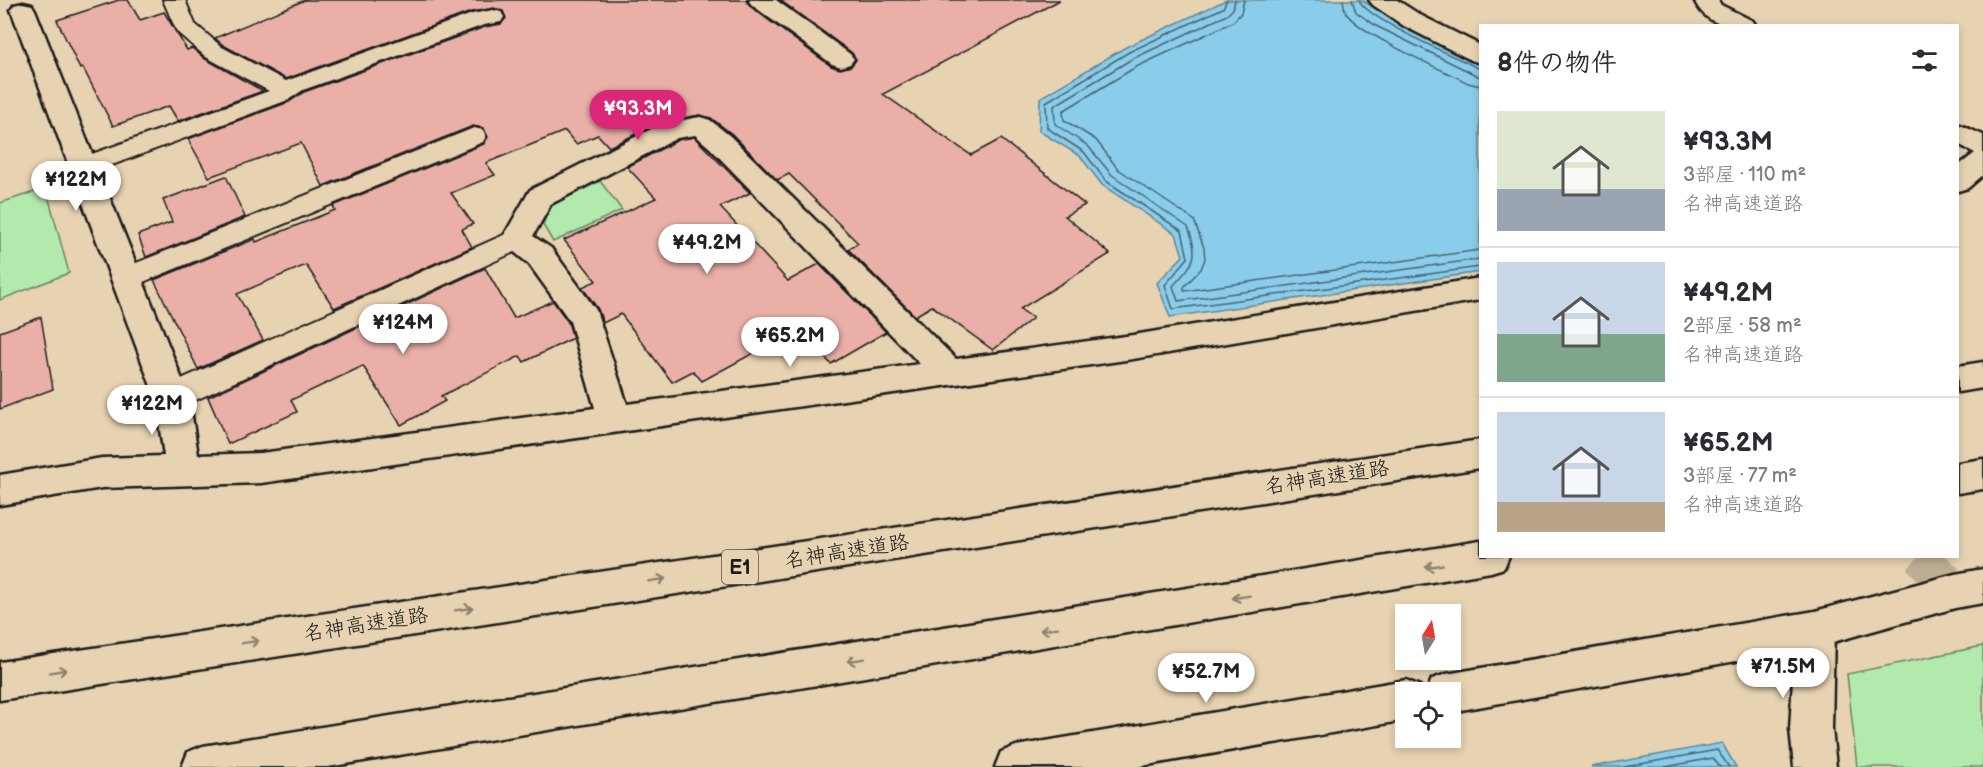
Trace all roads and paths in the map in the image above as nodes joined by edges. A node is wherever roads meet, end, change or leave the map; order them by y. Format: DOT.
graph roads {
  1 [pos="174,0"];
  2 [pos="760,0"];
  3 [pos="1381,0"];
  4 [pos="21,7"];
  5 [pos="1706,12"];
  6 [pos="494,17"];
  7 [pos="1739,24"];
  8 [pos="1479,54"];
  9 [pos="841,59"];
  10 [pos="287,91"];
  11 [pos="1959,134"];
  12 [pos="474,136"];
  13 [pos="1983,146"];
  14 [pos="1983,160"];
  15 [pos="84,166"];
  16 [pos="1959,180"];
  17 [pos="517,239"];
  18 [pos="126,278"];
  19 [pos="1479,289"];
  20 [pos="949,372"];
  21 [pos="1983,375"];
  22 [pos="1959,379"];
  23 [pos="172,397"];
  24 [pos="614,417"];
  25 [pos="1479,454"];
  26 [pos="183,469"];
  27 [pos="1983,474"];
  28 [pos="1959,478"];
  29 [pos="0,490"];
  30 [pos="1479,558"];
  31 [pos="1983,586"];
  32 [pos="1815,630"];
  33 [pos="0,681"];
  34 [pos="1461,690"];
  35 [pos="1395,702"];
  36 [pos="203,767"];
  37 [pos="1017,767"];
  38 [pos="1815,767"];
  1 -- 10 [label="lane"];
  2 -- 9 [label="main road"];
  3 -- 8 [label="main road"];
  4 -- 15 [label="main road"];
  5 -- 7 [label="main road"];
  6 -- 10 [label="lane"];
  10 -- 15 [label="lane"];
  11 -- 13 [label="main road"];
  12 -- 18 [label="lane"];
  14 -- 16 [label="main road"];
  15 -- 18 [label="main road"];
  17 -- 20 [label="main road"];
  17 -- 23 [label="lane"];
  17 -- 24 [label="main road"];
  18 -- 23 [label="main road"];
  19 -- 20 [label="main road"];
  20 -- 24 [label="main road"];
  21 -- 22 [label="main road"];
  23 -- 26 [label="main road"];
  24 -- 26 [label="main road"];
  33 -- 25 [label="main road, 名神高速道路 / E1, one-way"];
  26 -- 29 [label="main road"];
  27 -- 28 [label="main road"];
  30 -- 36 [label="main road, one-way"];
  31 -- 32 [label="main road"];
  32 -- 34 [label="main road"];
  32 -- 38 [label="main road"];
  35 -- 37 [label="main road"];
}
